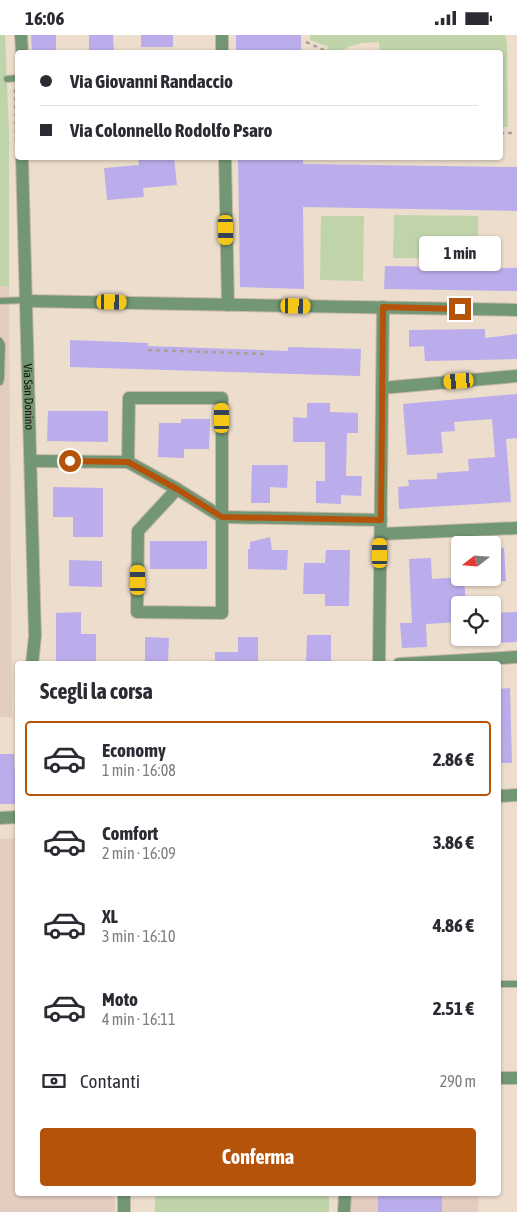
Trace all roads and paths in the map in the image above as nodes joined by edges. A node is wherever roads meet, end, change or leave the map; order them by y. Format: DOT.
graph roads {
  1 [pos="21,35"];
  2 [pos="222,35"];
  3 [pos="306,42"];
  4 [pos="22,50"];
  5 [pos="222,50"];
  6 [pos="324,50"];
  7 [pos="15,78"];
  8 [pos="7,79"];
  9 [pos="503,133"];
  10 [pos="515,133"];
  11 [pos="22,160"];
  12 [pos="225,160"];
  13 [pos="0,301"];
  14 [pos="27,301"];
  15 [pos="228,305"];
  16 [pos="383,307"];
  17 [pos="517,310"];
  18 [pos="0,341"];
  19 [pos="148,350"];
  20 [pos="267,354"];
  21 [pos="517,376"];
  22 [pos="0,382"];
  23 [pos="382,388"];
  24 [pos="31,461"];
  25 [pos="128,462"];
  26 [pos="177,489"];
  27 [pos="222,517"];
  28 [pos="381,520"];
  29 [pos="517,528"];
  30 [pos="380,535"];
  31 [pos="35,636"];
  32 [pos="517,657"];
  33 [pos="32,661"];
  34 [pos="39,661"];
  35 [pos="379,661"];
  36 [pos="449,661"];
  37 [pos="517,795"];
  38 [pos="501,796"];
  39 [pos="15,817"];
  40 [pos="0,818"];
  41 [pos="501,984"];
  42 [pos="517,984"];
  43 [pos="501,1078"];
  44 [pos="517,1078"];
  45 [pos="124,1196"];
  46 [pos="345,1196"];
  47 [pos="124,1212"];
  48 [pos="344,1212"];
  1 -- 4 [label="street"];
  2 -- 5 [label="street"];
  3 -- 6 [label="path"];
  7 -- 8 [label="lane"];
  9 -- 10 [label="path"];
  11 -- 14 [label="street, Via San Donino"];
  12 -- 15 [label="street"];
  13 -- 14 [label="lane"];
  14 -- 15 [label="street"];
  14 -- 24 [label="street, Via San Donino"];
  15 -- 16 [label="street"];
  16 -- 17 [label="street"];
  16 -- 23 [label="street"];
  18 -- 22 [label="lane"];
  19 -- 20 [label="path"];
  21 -- 23 [label="street"];
  23 -- 28 [label="street"];
  24 -- 25 [label="street"];
  24 -- 31 [label="street, Via San Donino"];
  25 -- 26 [label="street"];
  25 -- 27 [label="street"];
  26 -- 27 [label="street"];
  26 -- 27 [label="street"];
  27 -- 28 [label="street"];
  28 -- 30 [label="street"];
  29 -- 30 [label="street"];
  30 -- 35 [label="street"];
  31 -- 33 [label="street, Via San Donino"];
  31 -- 34 [label="street, Via San Donino"];
  32 -- 36 [label="street"];
  37 -- 38 [label="street"];
  39 -- 40 [label="street"];
  41 -- 42 [label="lane"];
  43 -- 44 [label="street"];
  45 -- 47 [label="street"];
  46 -- 48 [label="street"];
}
